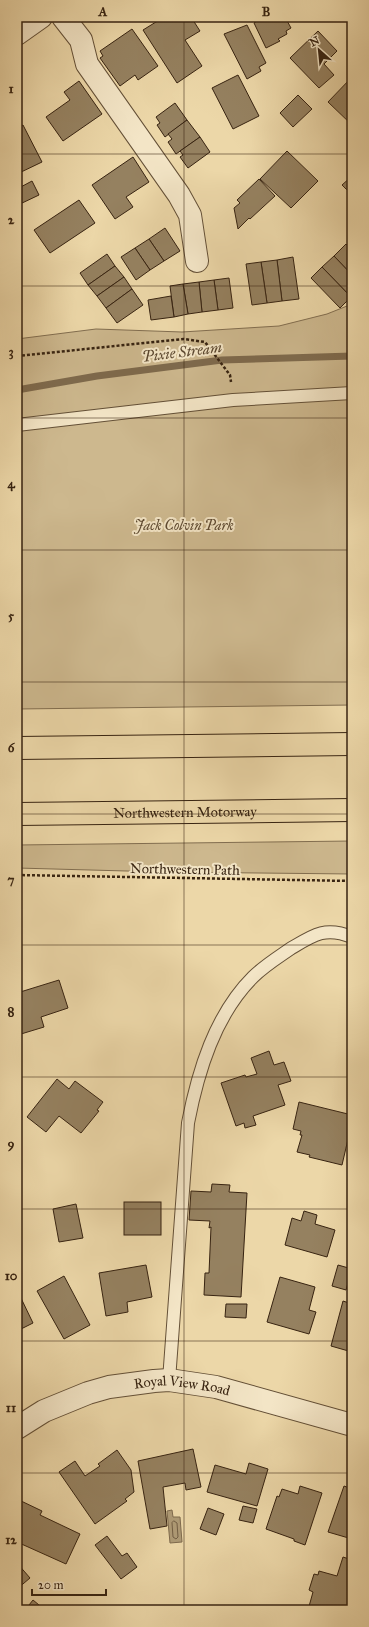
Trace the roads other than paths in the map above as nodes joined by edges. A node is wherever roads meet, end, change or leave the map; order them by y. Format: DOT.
graph roads {
  1 [pos="42,17"];
  2 [pos="63,17"];
  3 [pos="17,34"];
  4 [pos="197,261"];
  5 [pos="352,393"];
  6 [pos="17,425"];
  7 [pos="352,744"];
  8 [pos="17,748"];
  9 [pos="352,810"];
  10 [pos="17,814"];
  11 [pos="352,937"];
  12 [pos="169,1380"];
  13 [pos="352,1425"];
  14 [pos="17,1428"];
  1 -- 3 [label="street"];
  2 -- 4 [label="street"];
  5 -- 6 [label="lane"];
  7 -- 8 [label="highway"];
  9 -- 10 [label="highway, Northwestern Motorway"];
  11 -- 12 [label="lane"];
  12 -- 13 [label="street, Royal View Road"];
  12 -- 14 [label="street, Royal View Road"];
}
